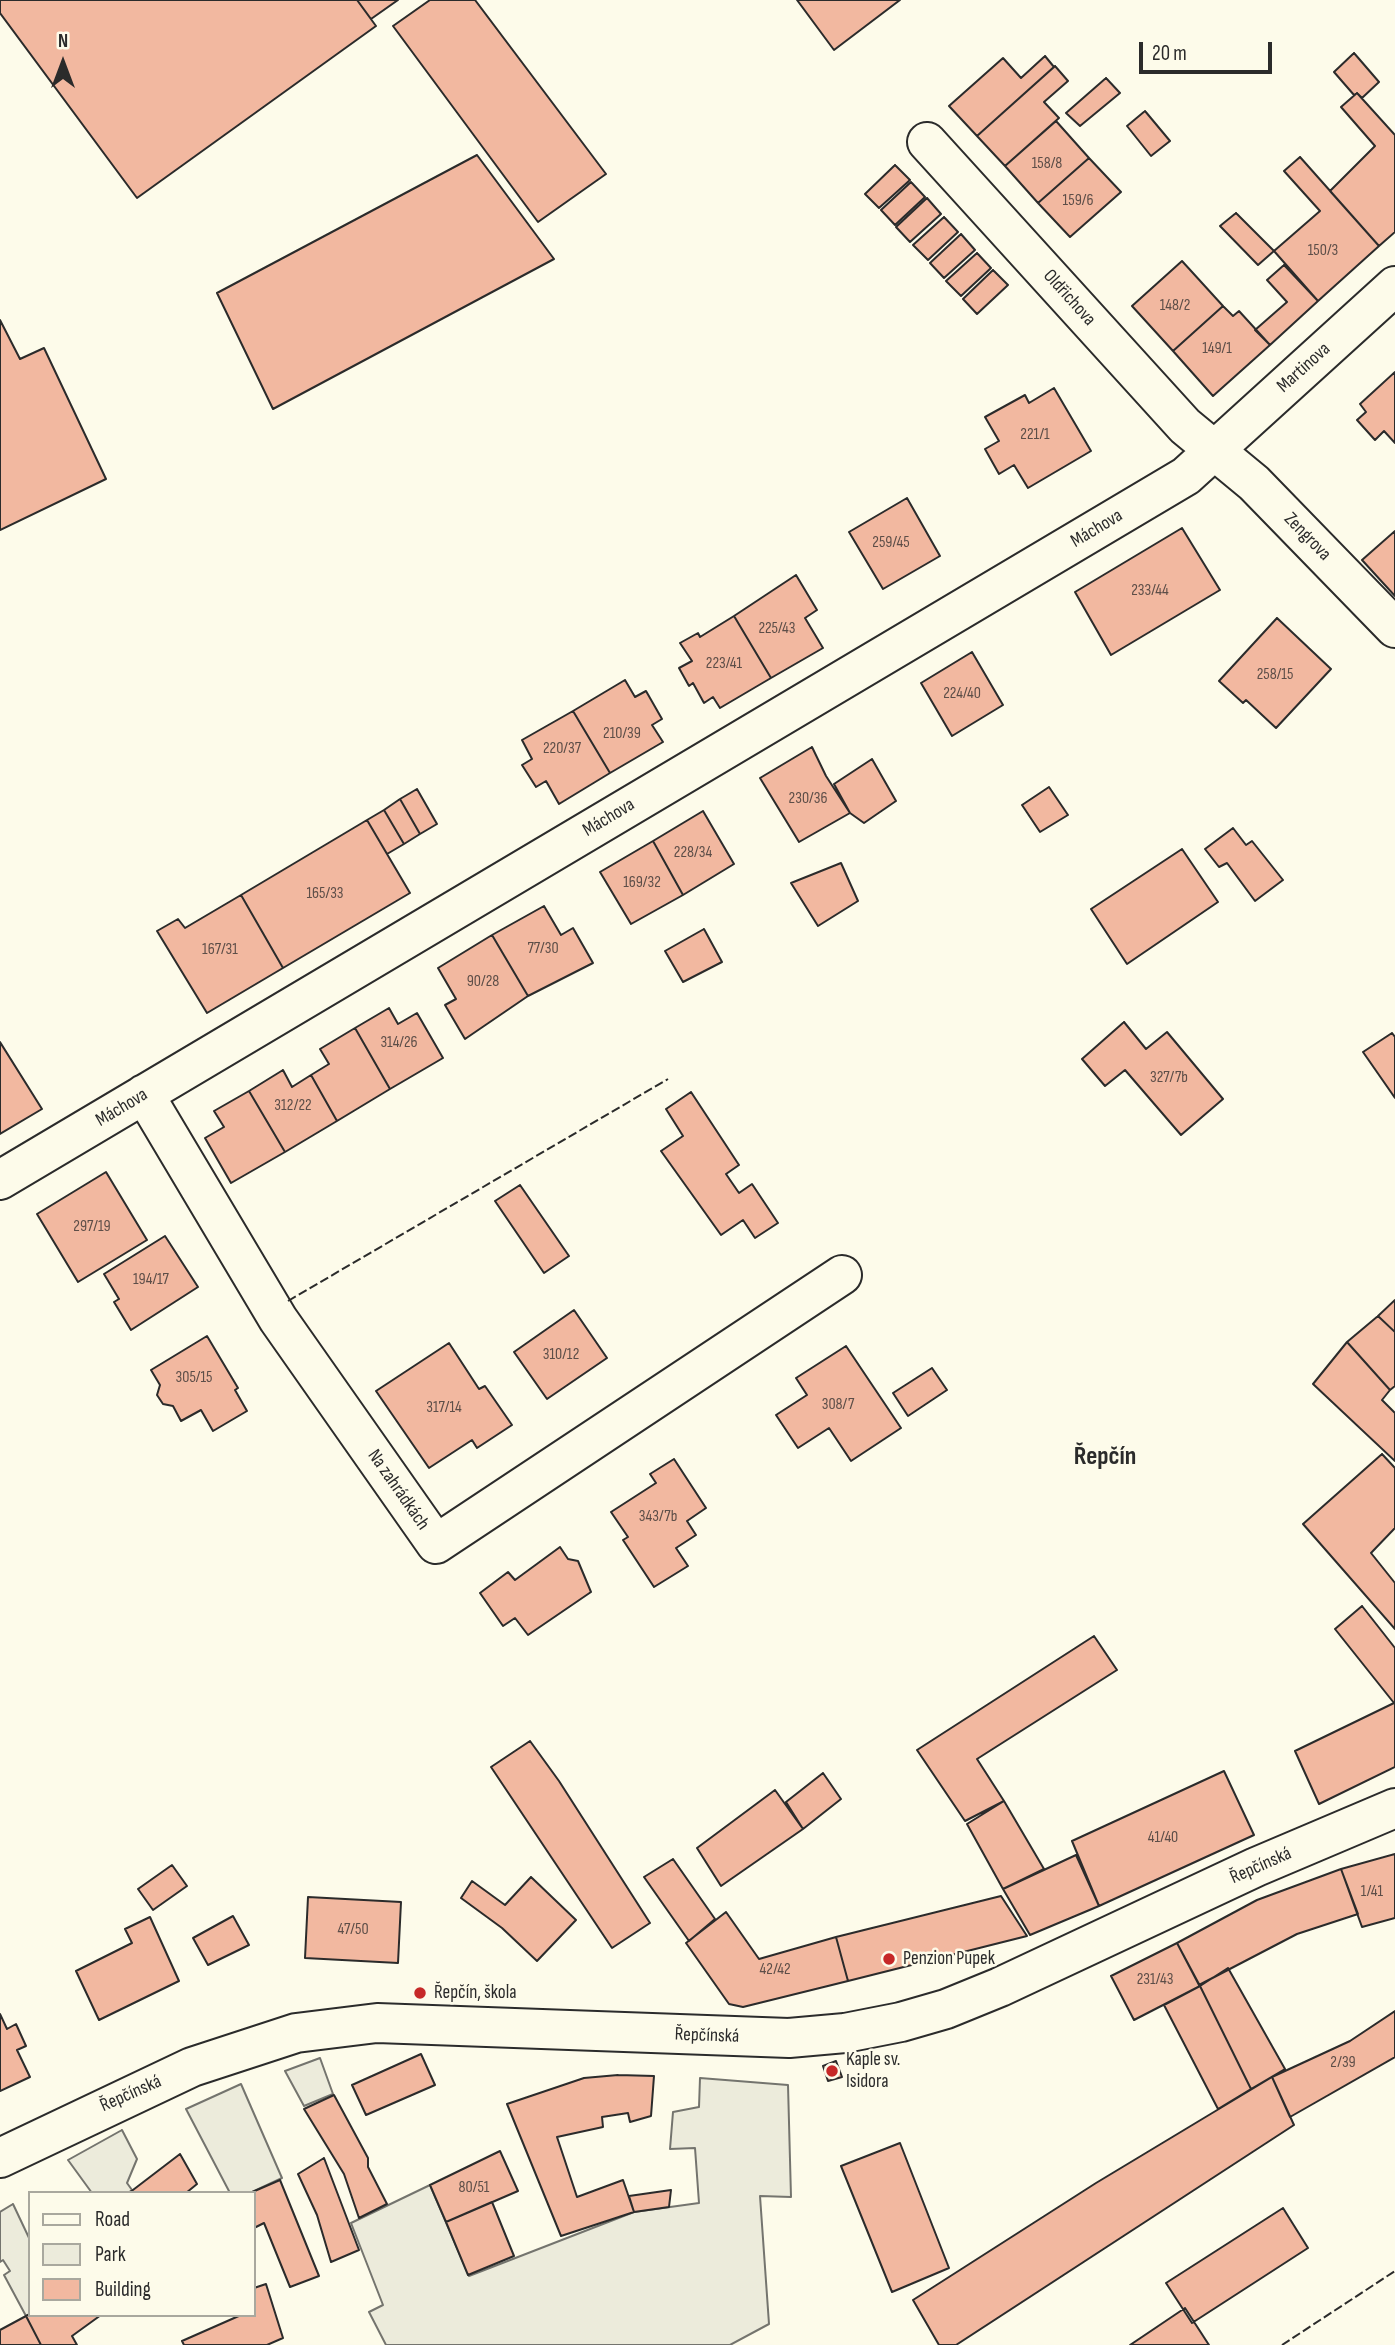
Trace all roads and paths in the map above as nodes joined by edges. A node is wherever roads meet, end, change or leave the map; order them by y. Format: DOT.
graph roads {
  1 [pos="927,142"];
  2 [pos="1395,286"];
  3 [pos="1214,451"];
  4 [pos="1395,628"];
  5 [pos="144,1094"];
  6 [pos="0,1180"];
  7 [pos="842,1275"];
  8 [pos="1395,1808"];
  9 [pos="0,2158"];
  1 -- 3 [label="street, Oldřichova"];
  2 -- 3 [label="street, Martinova"];
  3 -- 4 [label="street, Zengrova"];
  3 -- 5 [label="street, Máchova"];
  5 -- 6 [label="street, Máchova"];
  5 -- 7 [label="street, Na zahrádkách"];
  8 -- 9 [label="street, Řepčínská"];
}
